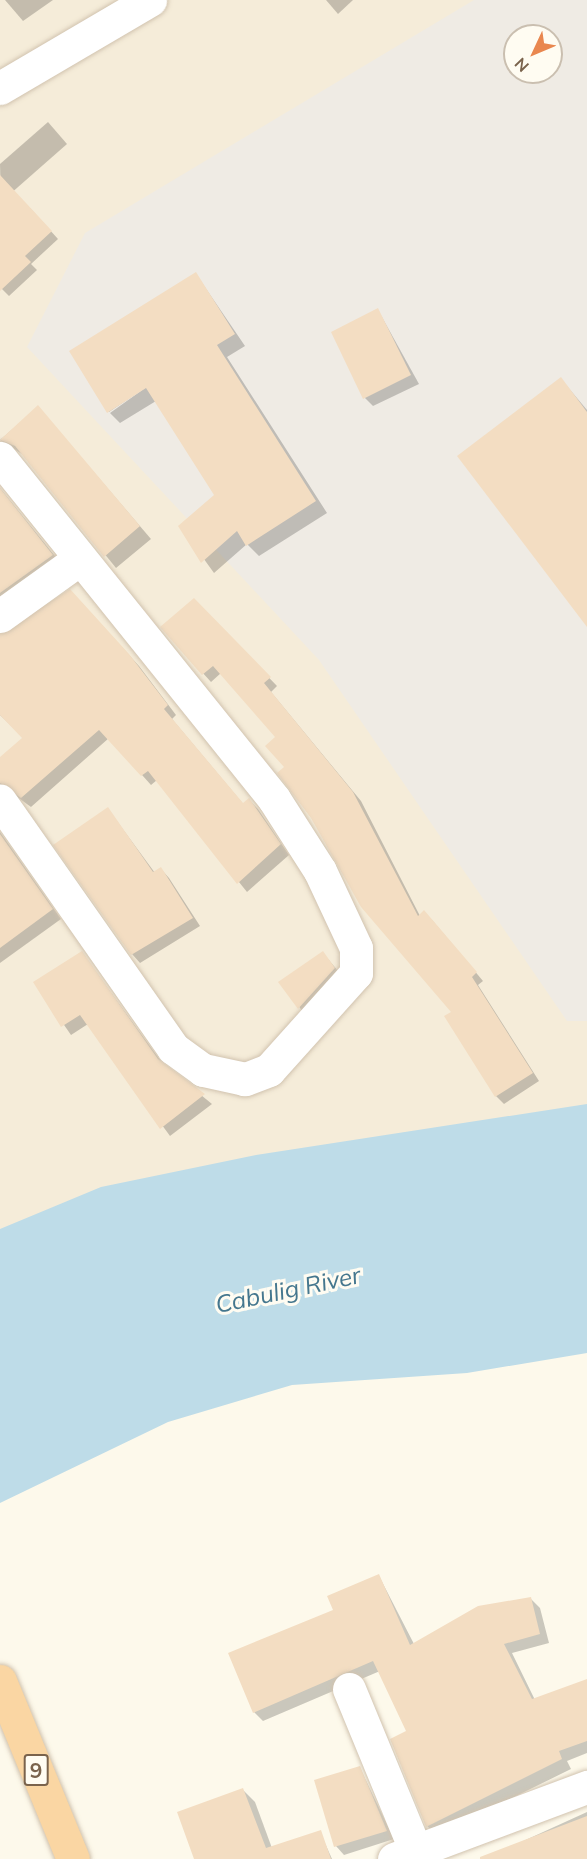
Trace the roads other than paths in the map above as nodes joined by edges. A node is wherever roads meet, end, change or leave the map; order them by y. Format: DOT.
graph roads {
  1 [pos="150,0"];
  2 [pos="0,88"];
  3 [pos="0,458"];
  4 [pos="78,560"];
  5 [pos="0,616"];
  6 [pos="0,801"];
  7 [pos="0,1681"];
  8 [pos="349,1689"];
  9 [pos="587,1787"];
  10 [pos="410,1856"];
  11 [pos="73,1859"];
  1 -- 2 [label="street"];
  3 -- 4 [label="street"];
  4 -- 5 [label="street"];
  4 -- 6 [label="street"];
  7 -- 11 [label="highway, 9"];
  8 -- 10 [label="street"];
  9 -- 10 [label="street"];
}
